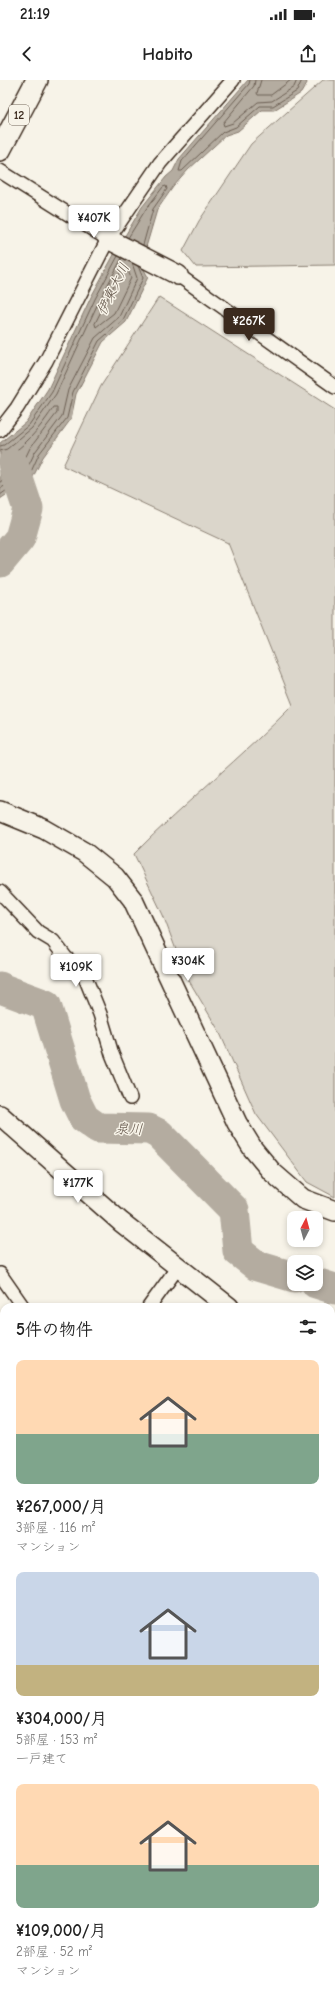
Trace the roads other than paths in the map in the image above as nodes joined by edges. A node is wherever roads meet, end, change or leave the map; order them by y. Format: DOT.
graph roads {
  1 [pos="37,80"];
  2 [pos="233,80"];
  3 [pos="0,150"];
  4 [pos="0,171"];
  5 [pos="108,239"];
  6 [pos="178,275"];
  7 [pos="335,387"];
  8 [pos="0,430"];
  9 [pos="0,811"];
  10 [pos="0,892"];
  11 [pos="130,1098"];
  12 [pos="0,1115"];
  13 [pos="335,1211"];
  14 [pos="178,1267"];
  15 [pos="0,1274"];
  16 [pos="20,1303"];
  17 [pos="152,1303"];
  18 [pos="224,1303"];
  1 -- 3 [label="main road, 12"];
  2 -- 5 [label="street"];
  4 -- 5 [label="street"];
  5 -- 6 [label="street"];
  5 -- 8 [label="street"];
  6 -- 7 [label="street"];
  9 -- 13 [label="street"];
  10 -- 11 [label="street"];
  12 -- 14 [label="street"];
  14 -- 17 [label="street"];
  14 -- 18 [label="street"];
  15 -- 16 [label="street"];
}
